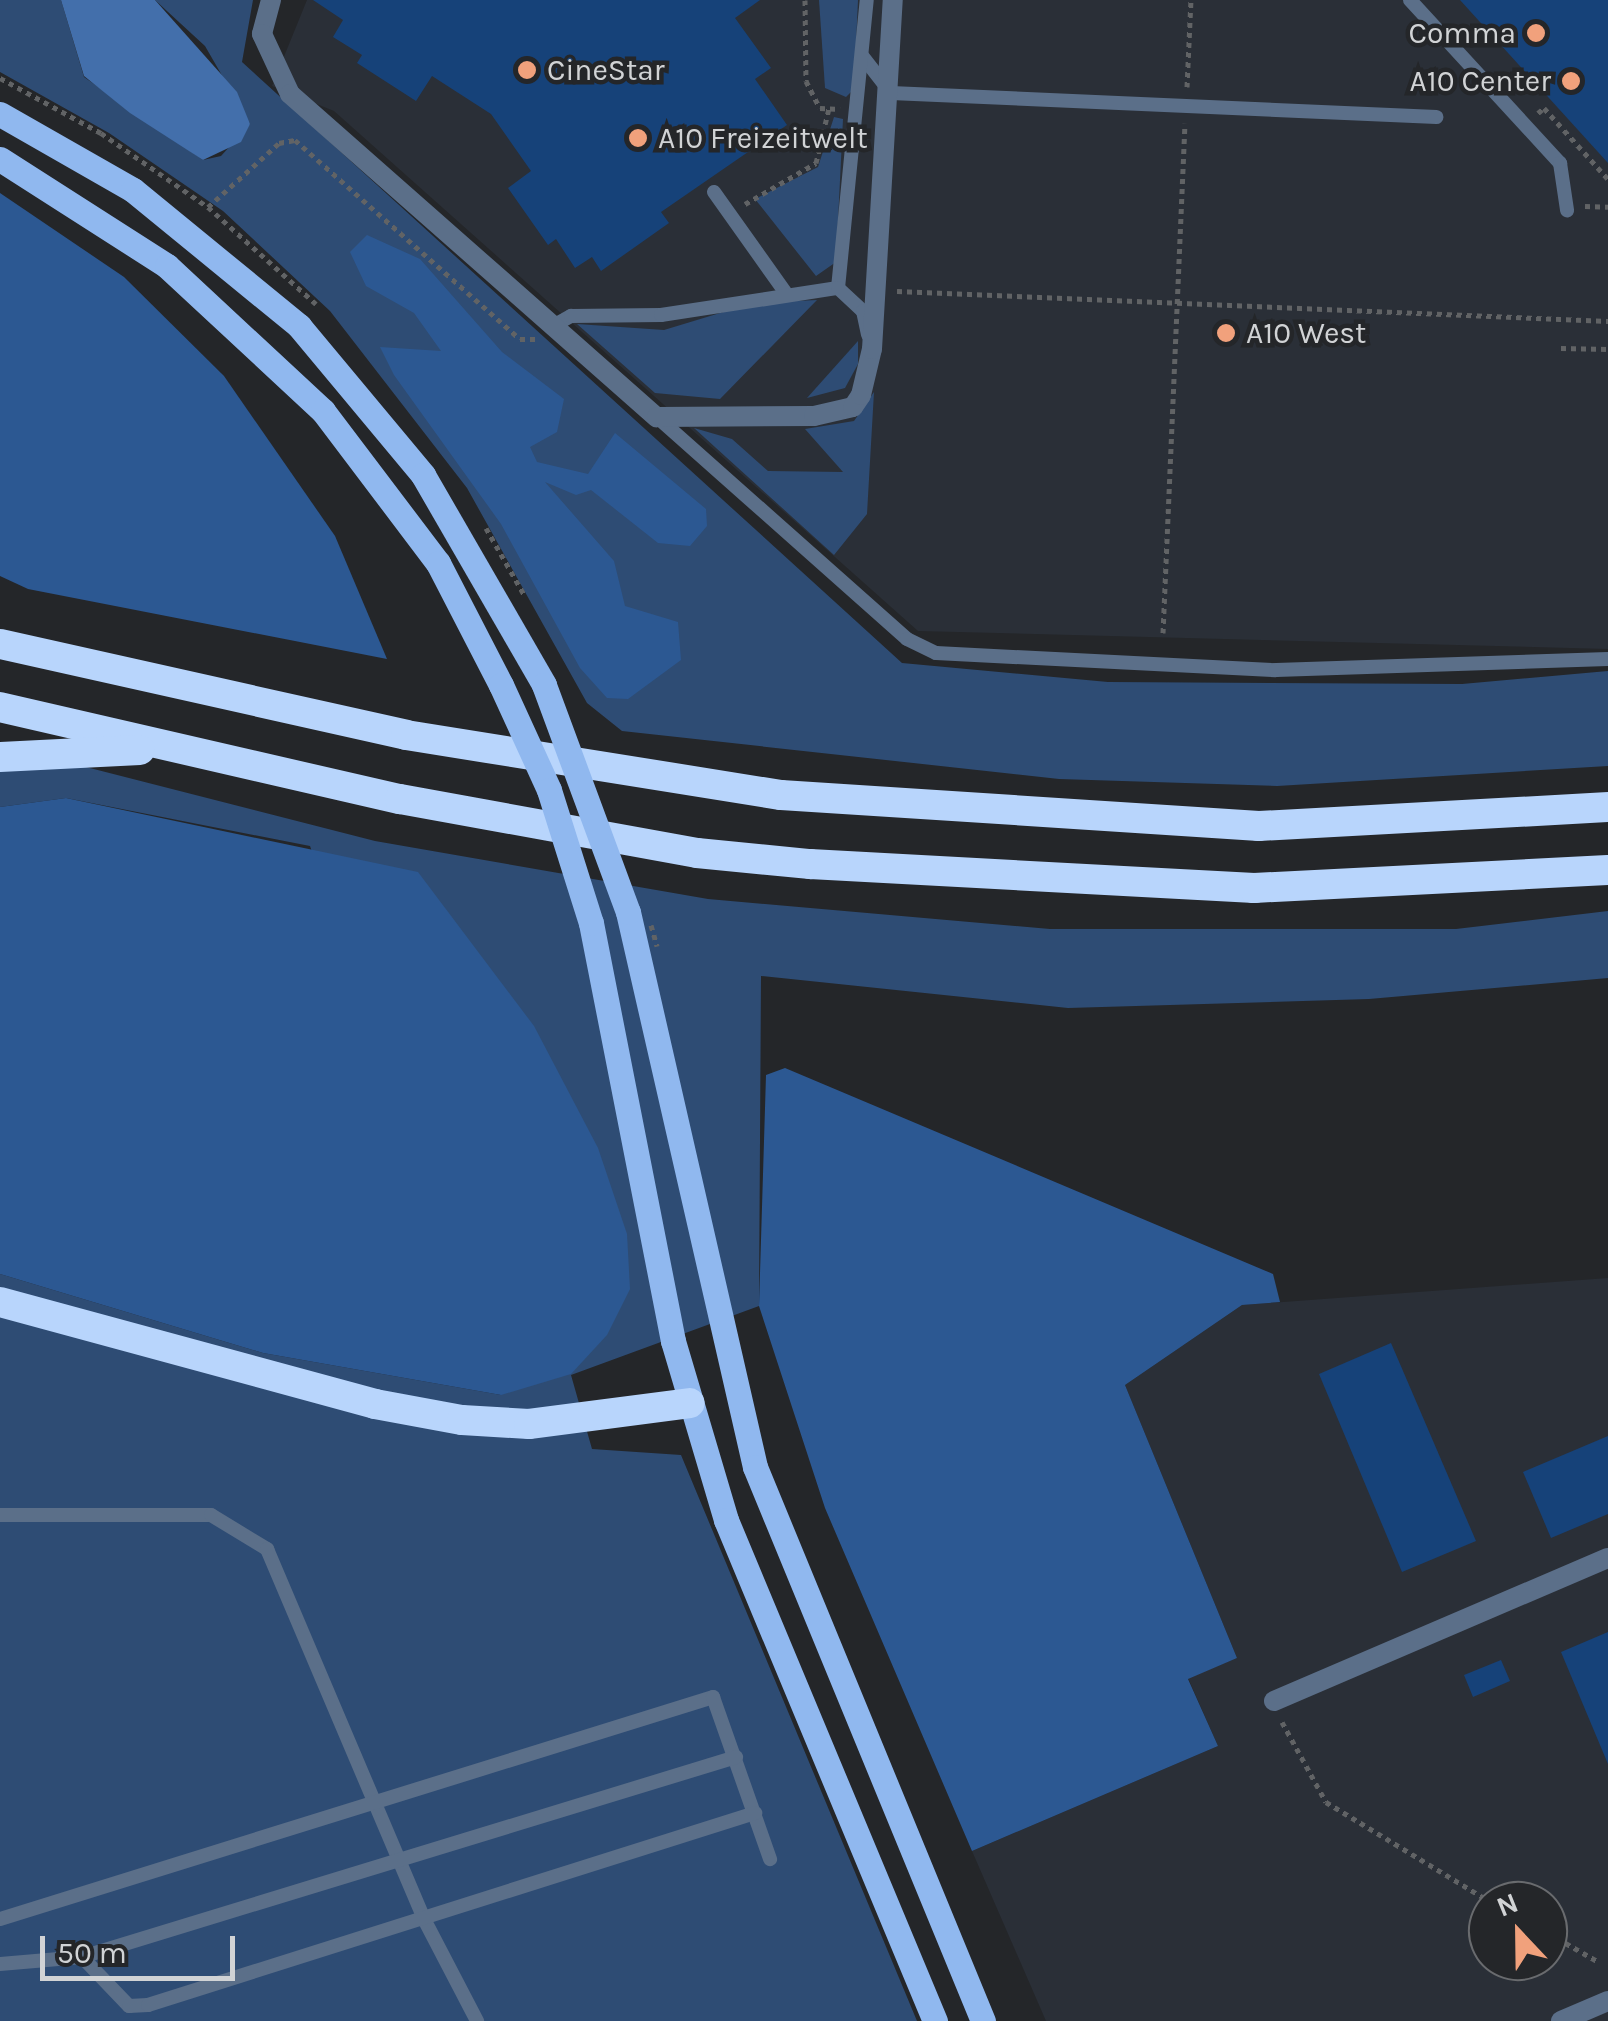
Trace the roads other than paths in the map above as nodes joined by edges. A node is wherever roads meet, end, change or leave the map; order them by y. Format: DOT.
graph roads {
  1 [pos="271,0"];
  2 [pos="866,0"];
  3 [pos="893,0"];
  4 [pos="1410,0"];
  5 [pos="864,57"];
  6 [pos="891,93"];
  7 [pos="0,114"];
  8 [pos="1436,117"];
  9 [pos="0,159"];
  10 [pos="714,192"];
  11 [pos="1567,210"];
  12 [pos="838,288"];
  13 [pos="784,292"];
  14 [pos="550,327"];
  15 [pos="872,349"];
  16 [pos="657,417"];
  17 [pos="0,620"];
  18 [pos="0,644"];
  19 [pos="48,656"];
  20 [pos="1608,659"];
  21 [pos="0,707"];
  22 [pos="178,748"];
  23 [pos="0,757"];
  24 [pos="1608,807"];
  25 [pos="1608,870"];
  26 [pos="0,1302"];
  27 [pos="736,1392"];
  28 [pos="690,1403"];
  29 [pos="0,1514"];
  30 [pos="1608,1558"];
  31 [pos="1274,1701"];
  32 [pos="736,1757"];
  33 [pos="375,1802"];
  34 [pos="755,1814"];
  35 [pos="398,1856"];
  36 [pos="770,1859"];
  37 [pos="0,1918"];
  38 [pos="425,1921"];
  39 [pos="82,1957"];
  40 [pos="0,1964"];
  41 [pos="1608,2001"];
  42 [pos="477,2021"];
  43 [pos="935,2021"];
  44 [pos="983,2021"];
  45 [pos="1561,2021"];
  1 -- 14 [label="street"];
  2 -- 5 [label="lane"];
  3 -- 6 [label="street"];
  4 -- 11 [label="lane"];
  5 -- 6 [label="lane"];
  5 -- 12 [label="lane"];
  6 -- 8 [label="lane"];
  6 -- 15 [label="street"];
  7 -- 27 [label="main road, bridge"];
  9 -- 28 [label="main road, bridge"];
  10 -- 13 [label="lane"];
  12 -- 13 [label="lane"];
  12 -- 15 [label="lane"];
  13 -- 14 [label="lane"];
  14 -- 16 [label="street"];
  15 -- 16 [label="street"];
  16 -- 20 [label="lane"];
  17 -- 19 [label="highway"];
  18 -- 19 [label="highway"];
  19 -- 24 [label="highway"];
  21 -- 22 [label="highway"];
  22 -- 23 [label="highway"];
  22 -- 25 [label="highway"];
  26 -- 28 [label="highway"];
  27 -- 28 [label="main road"];
  27 -- 44 [label="main road"];
  28 -- 43 [label="main road"];
  29 -- 33 [label="lane"];
  30 -- 31 [label="street"];
  32 -- 33 [label="lane"];
  32 -- 34 [label="lane"];
  32 -- 35 [label="lane"];
  33 -- 35 [label="lane"];
  33 -- 37 [label="lane"];
  34 -- 36 [label="lane"];
  34 -- 38 [label="lane"];
  35 -- 38 [label="lane"];
  35 -- 39 [label="lane"];
  38 -- 39 [label="lane"];
  38 -- 42 [label="lane"];
  39 -- 40 [label="lane"];
  41 -- 45 [label="street"];
}
